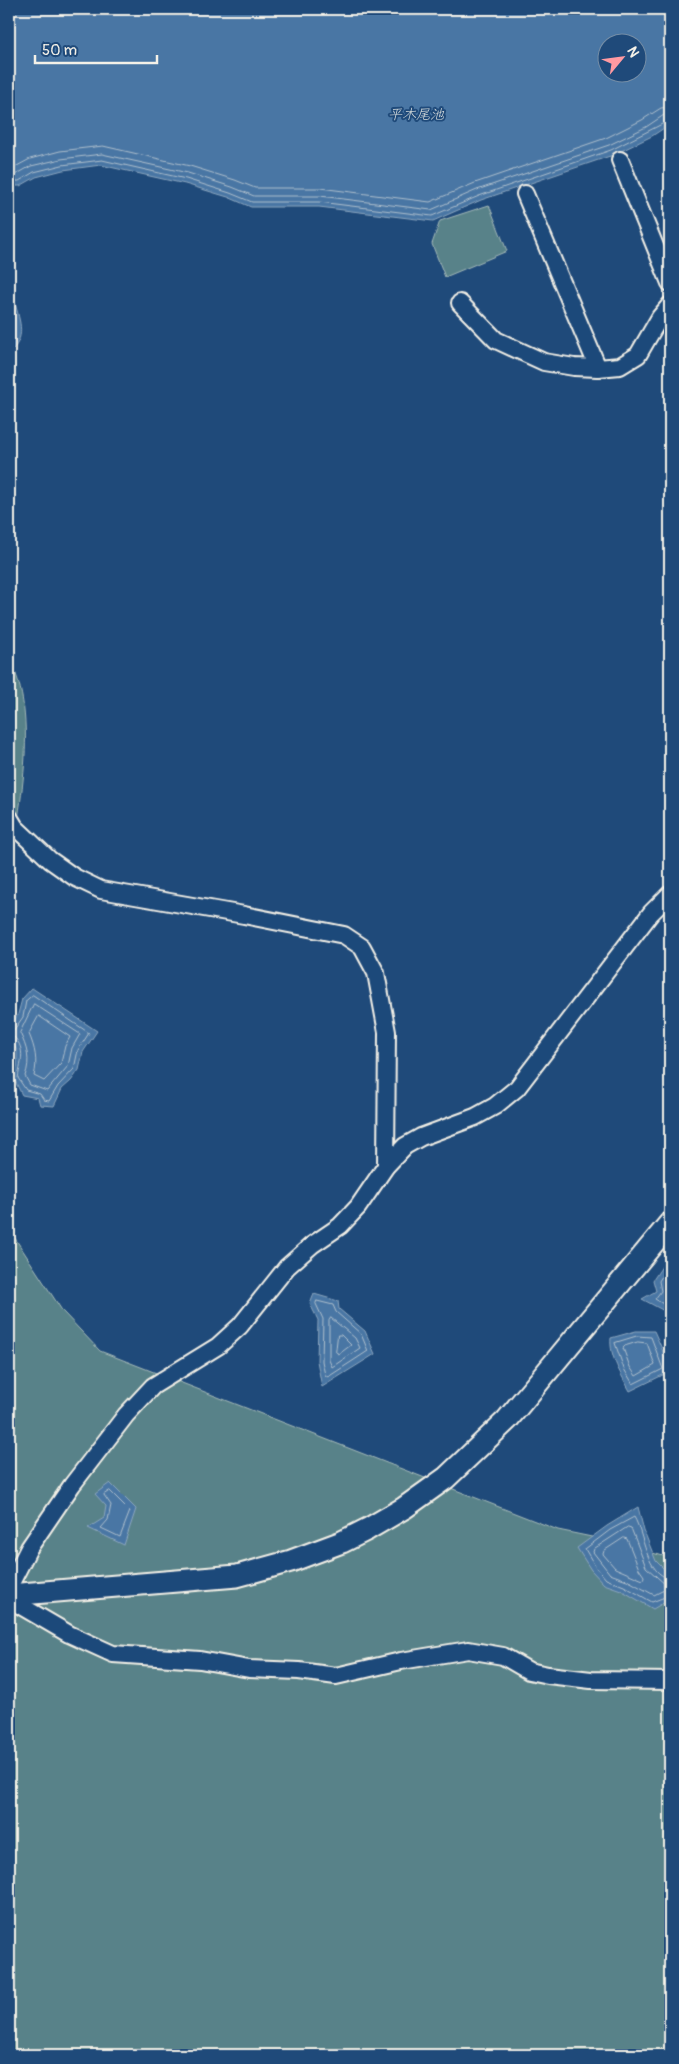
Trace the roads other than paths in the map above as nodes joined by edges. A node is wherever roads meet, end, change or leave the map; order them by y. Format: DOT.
graph roads {
  1 [pos="620,160"];
  2 [pos="525,194"];
  3 [pos="670,283"];
  4 [pos="460,303"];
  5 [pos="670,305"];
  6 [pos="598,368"];
  7 [pos="9,817"];
  8 [pos="670,894"];
  9 [pos="386,1166"];
  10 [pos="670,1223"];
  11 [pos="9,1587"];
  12 [pos="9,1597"];
  13 [pos="670,1681"];
  1 -- 3 [label="street"];
  2 -- 6 [label="street"];
  4 -- 6 [label="street"];
  5 -- 6 [label="street"];
  7 -- 9 [label="street"];
  8 -- 9 [label="street"];
  9 -- 11 [label="street"];
  10 -- 12 [label="street"];
  12 -- 13 [label="street"];
}
